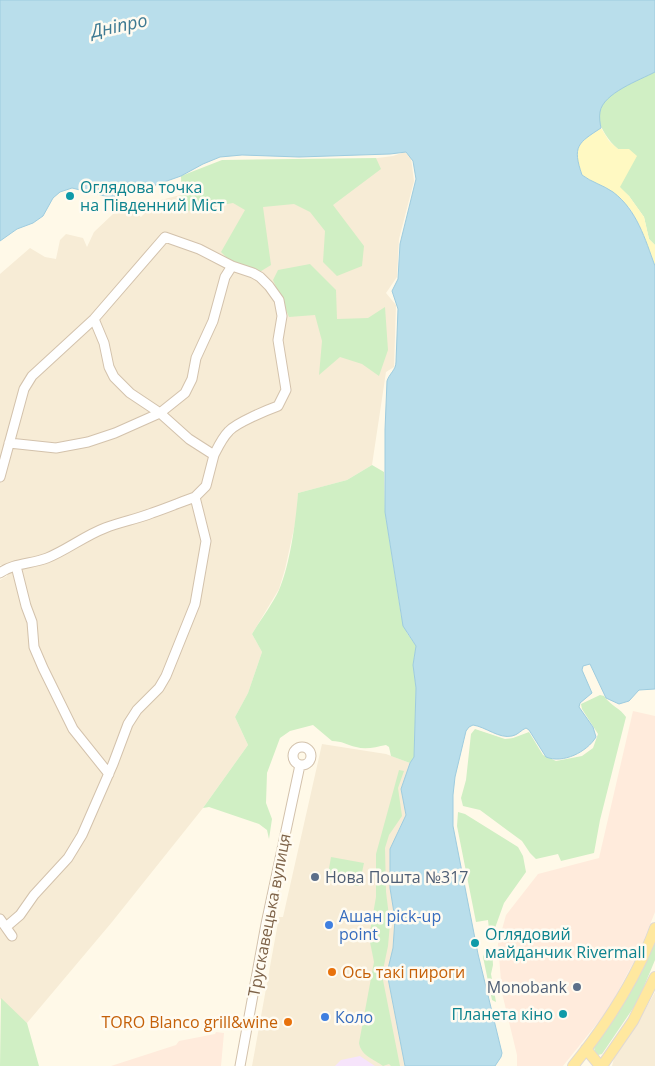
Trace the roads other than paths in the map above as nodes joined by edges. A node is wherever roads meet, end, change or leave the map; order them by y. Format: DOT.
graph roads {
  1 [pos="232,266"];
  2 [pos="94,319"];
  3 [pos="160,413"];
  4 [pos="9,443"];
  5 [pos="214,455"];
  6 [pos="0,477"];
  7 [pos="195,497"];
  8 [pos="16,566"];
  9 [pos="0,573"];
  10 [pos="300,765"];
  11 [pos="109,774"];
  12 [pos="0,919"];
  13 [pos="6,927"];
  14 [pos="655,928"];
  15 [pos="12,936"];
  16 [pos="655,977"];
  17 [pos="586,1050"];
  18 [pos="240,1066"];
  19 [pos="572,1066"];
  20 [pos="601,1066"];
  1 -- 2 [label="street"];
  1 -- 3 [label="street"];
  1 -- 5 [label="street"];
  2 -- 3 [label="street"];
  2 -- 4 [label="street"];
  3 -- 4 [label="street"];
  3 -- 5 [label="street"];
  4 -- 6 [label="street"];
  5 -- 7 [label="street"];
  7 -- 8 [label="street"];
  7 -- 11 [label="street"];
  8 -- 9 [label="street"];
  8 -- 11 [label="street"];
  10 -- 18 [label="street, Трускавецька вулиця"];
  11 -- 13 [label="street"];
  12 -- 13 [label="street"];
  13 -- 15 [label="street"];
  14 -- 17 [label="main road"];
  16 -- 20 [label="main road"];
  17 -- 19 [label="main road"];
  17 -- 20 [label="main road"];
}
